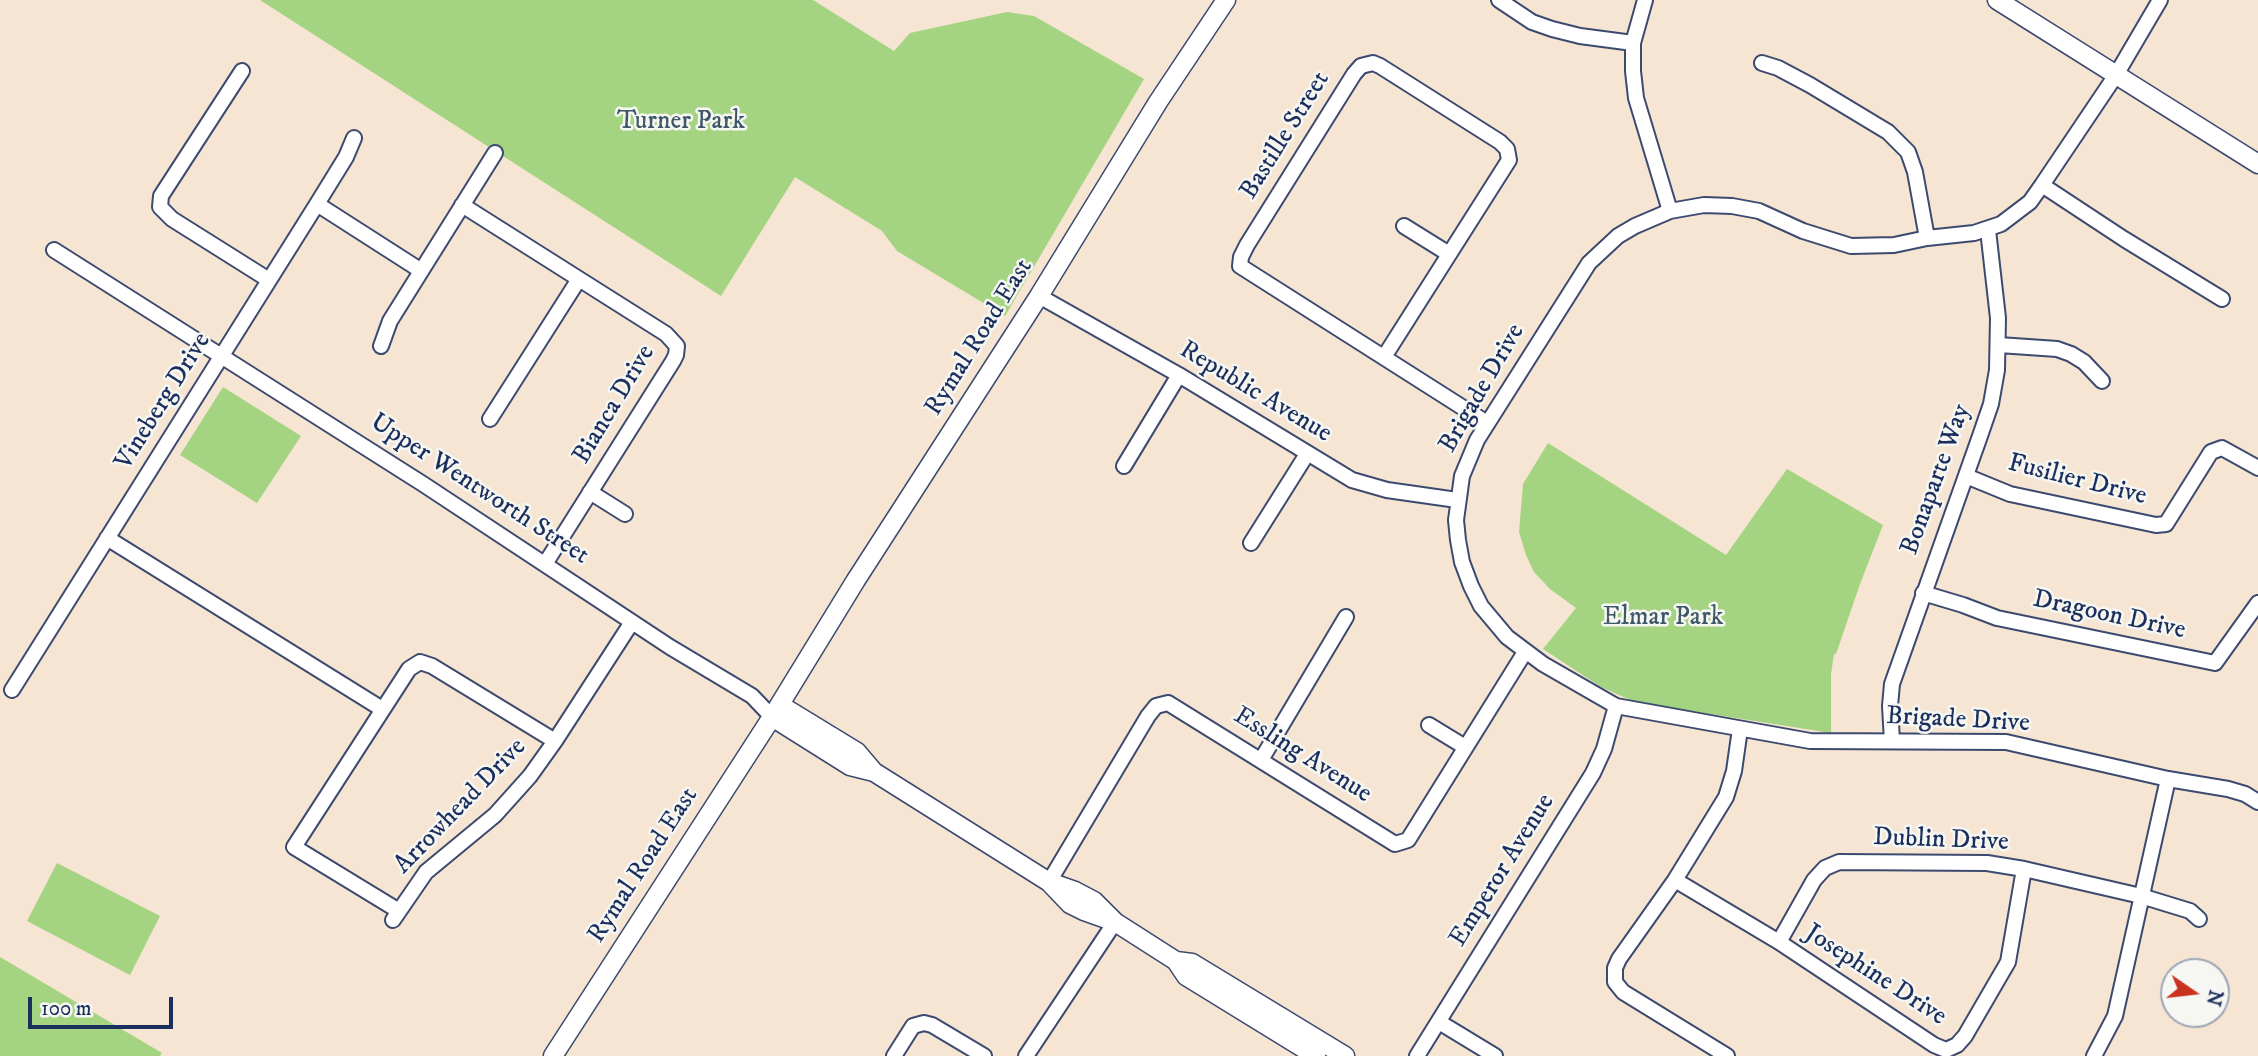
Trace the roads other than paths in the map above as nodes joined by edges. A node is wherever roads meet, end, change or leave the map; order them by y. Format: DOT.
graph roads {
  1 [pos="1226,0"];
  2 [pos="1499,0"];
  3 [pos="1645,0"];
  4 [pos="1997,0"];
  5 [pos="2160,0"];
  6 [pos="1633,43"];
  7 [pos="1762,64"];
  8 [pos="242,71"];
  9 [pos="2116,75"];
  10 [pos="354,138"];
  11 [pos="495,153"];
  12 [pos="2258,164"];
  13 [pos="2042,186"];
  14 [pos="317,204"];
  15 [pos="462,205"];
  16 [pos="1670,211"];
  17 [pos="1404,226"];
  18 [pos="1988,230"];
  19 [pos="1927,238"];
  20 [pos="54,250"];
  21 [pos="1449,254"];
  22 [pos="421,270"];
  23 [pos="579,279"];
  24 [pos="269,280"];
  25 [pos="1039,296"];
  26 [pos="2222,299"];
  27 [pos="1999,345"];
  28 [pos="381,346"];
  29 [pos="222,356"];
  30 [pos="1384,357"];
  31 [pos="1179,374"];
  32 [pos="2102,381"];
  33 [pos="490,419"];
  34 [pos="1487,423"];
  35 [pos="1307,454"];
  36 [pos="1124,466"];
  37 [pos="2258,468"];
  38 [pos="1966,476"];
  39 [pos="590,492"];
  40 [pos="1457,500"];
  41 [pos="625,514"];
  42 [pos="107,538"];
  43 [pos="1251,543"];
  44 [pos="545,564"];
  45 [pos="1923,593"];
  46 [pos="2258,603"];
  47 [pos="1346,617"];
  48 [pos="632,622"];
  49 [pos="1525,652"];
  50 [pos="12,690"];
  51 [pos="1616,706"];
  52 [pos="382,709"];
  53 [pos="776,711"];
  54 [pos="1429,725"];
  55 [pos="1740,729"];
  56 [pos="555,741"];
  57 [pos="1892,741"];
  58 [pos="1465,747"];
  59 [pos="1261,760"];
  60 [pos="2168,779"];
  61 [pos="2258,802"];
  62 [pos="2024,869"];
  63 [pos="1675,880"];
  64 [pos="1049,882"];
  65 [pos="2141,896"];
  66 [pos="2199,919"];
  67 [pos="1115,922"];
  68 [pos="1779,942"];
  69 [pos="1176,961"];
  70 [pos="1439,1021"];
  71 [pos="553,1056"];
  72 [pos="894,1056"];
  73 [pos="984,1056"];
  74 [pos="1026,1056"];
  75 [pos="1316,1056"];
  76 [pos="1345,1056"];
  77 [pos="1417,1056"];
  78 [pos="1495,1056"];
  79 [pos="1727,1056"];
  80 [pos="2094,1056"];
  1 -- 25 [label="main road, Rymal Road East"];
  2 -- 6 [label="street"];
  3 -- 6 [label="street"];
  4 -- 9 [label="main road"];
  5 -- 9 [label="street, Brigade Drive"];
  6 -- 16 [label="street"];
  7 -- 19 [label="street"];
  8 -- 24 [label="street"];
  9 -- 12 [label="main road"];
  9 -- 13 [label="street, Brigade Drive"];
  10 -- 14 [label="street, Vineberg Drive"];
  11 -- 15 [label="street"];
  13 -- 18 [label="street, Brigade Drive"];
  13 -- 26 [label="street"];
  14 -- 22 [label="street"];
  14 -- 24 [label="street, Vineberg Drive"];
  15 -- 22 [label="street"];
  15 -- 23 [label="street, Bianca Drive"];
  16 -- 19 [label="street, Brigade Drive"];
  16 -- 34 [label="street, Brigade Drive"];
  17 -- 21 [label="street"];
  18 -- 19 [label="street, Brigade Drive"];
  18 -- 27 [label="street, Bonaparte Way"];
  20 -- 29 [label="street, Upper Wentworth Street"];
  21 -- 30 [label="street, Bastille Street"];
  21 -- 30 [label="street, Bastille Street"];
  22 -- 28 [label="street"];
  23 -- 33 [label="street"];
  23 -- 39 [label="street, Bianca Drive"];
  24 -- 29 [label="street, Vineberg Drive"];
  25 -- 31 [label="street, Republic Avenue"];
  25 -- 53 [label="main road, Rymal Road East"];
  27 -- 32 [label="street"];
  27 -- 38 [label="street, Bonaparte Way"];
  29 -- 42 [label="street, Vineberg Drive"];
  29 -- 44 [label="street, Upper Wentworth Street"];
  30 -- 34 [label="street, Bastille Street"];
  31 -- 35 [label="street, Republic Avenue"];
  31 -- 36 [label="street"];
  34 -- 40 [label="street, Brigade Drive"];
  35 -- 40 [label="street, Republic Avenue"];
  35 -- 43 [label="street"];
  37 -- 38 [label="street, Fusilier Drive"];
  38 -- 45 [label="street, Bonaparte Way"];
  39 -- 41 [label="street"];
  39 -- 44 [label="street, Bianca Drive"];
  40 -- 49 [label="street, Brigade Drive"];
  42 -- 50 [label="street, Vineberg Drive"];
  42 -- 52 [label="street"];
  44 -- 48 [label="street, Upper Wentworth Street"];
  45 -- 46 [label="street, Dragoon Drive"];
  45 -- 57 [label="street, Bonaparte Way"];
  47 -- 59 [label="street"];
  48 -- 53 [label="street, Upper Wentworth Street"];
  48 -- 56 [label="street, Arrowhead Drive"];
  49 -- 51 [label="street, Brigade Drive"];
  49 -- 58 [label="street, Essling Avenue"];
  51 -- 55 [label="street, Brigade Drive"];
  51 -- 70 [label="street, Emperor Avenue"];
  52 -- 56 [label="street"];
  52 -- 56 [label="street, Arrowhead Drive"];
  53 -- 64 [label="main road, Upper Wentworth Street"];
  53 -- 71 [label="main road, Rymal Road East"];
  54 -- 58 [label="street"];
  55 -- 57 [label="street, Brigade Drive"];
  55 -- 63 [label="street"];
  57 -- 60 [label="street, Brigade Drive"];
  58 -- 59 [label="street, Essling Avenue"];
  59 -- 64 [label="street, Essling Avenue"];
  60 -- 61 [label="street, Brigade Drive"];
  60 -- 65 [label="street"];
  62 -- 65 [label="street, Dublin Drive"];
  62 -- 68 [label="street, Dublin Drive"];
  62 -- 68 [label="street, Josephine Drive"];
  63 -- 68 [label="street, Josephine Drive"];
  63 -- 79 [label="street"];
  64 -- 67 [label="main road, Upper Wentworth Street"];
  65 -- 66 [label="street, Dublin Drive"];
  65 -- 80 [label="street"];
  67 -- 69 [label="main road, Upper Wentworth Street"];
  67 -- 74 [label="street"];
  69 -- 75 [label="main road, Upper Wentworth Street"];
  69 -- 76 [label="main road, Upper Wentworth Street"];
  70 -- 77 [label="street, Emperor Avenue"];
  70 -- 78 [label="street"];
  72 -- 73 [label="street"];
}
